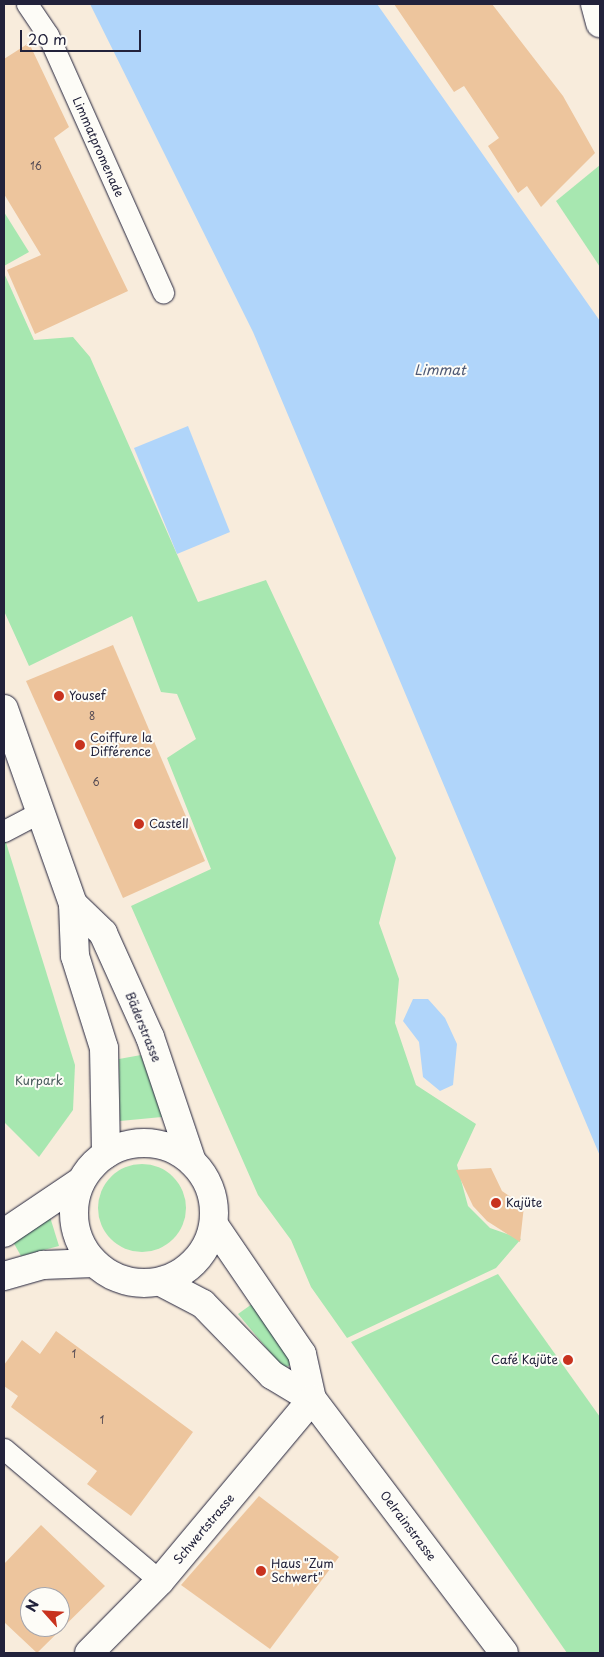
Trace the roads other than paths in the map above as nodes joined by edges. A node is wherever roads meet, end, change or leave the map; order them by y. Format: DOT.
graph roads {
  1 [pos="27,4"];
  2 [pos="595,4"];
  3 [pos="600,22"];
  4 [pos="163,292"];
  5 [pos="4,709"];
  6 [pos="42,810"];
  7 [pos="4,831"];
  8 [pos="73,904"];
  9 [pos="106,1154"];
  10 [pos="192,1162"];
  11 [pos="82,1181"];
  12 [pos="214,1225"];
  13 [pos="4,1233"];
  14 [pos="94,1264"];
  15 [pos="4,1276"];
  16 [pos="160,1282"];
  17 [pos="312,1399"];
  18 [pos="4,1449"];
  19 [pos="160,1581"];
  20 [pos="89,1653"];
  21 [pos="504,1653"];
  1 -- 4 [label="lane, Limmatpromenade"];
  2 -- 3 [label="street"];
  5 -- 6 [label="street, Bäderstrasse"];
  6 -- 7 [label="lane"];
  6 -- 8 [label="street, Bäderstrasse"];
  8 -- 9 [label="street, Bäderstrasse"];
  8 -- 10 [label="street, Bäderstrasse"];
  9 -- 10 [label="street"];
  9 -- 11 [label="street"];
  10 -- 12 [label="street"];
  11 -- 13 [label="street"];
  11 -- 14 [label="street"];
  12 -- 16 [label="street"];
  12 -- 17 [label="street, Oelrainstrasse"];
  14 -- 15 [label="street"];
  14 -- 16 [label="street"];
  16 -- 17 [label="street, Oelrainstrasse"];
  17 -- 19 [label="street, Schwertstrasse"];
  17 -- 21 [label="street, Oelrainstrasse"];
  18 -- 19 [label="lane"];
  19 -- 20 [label="street, Schwertstrasse"];
}
